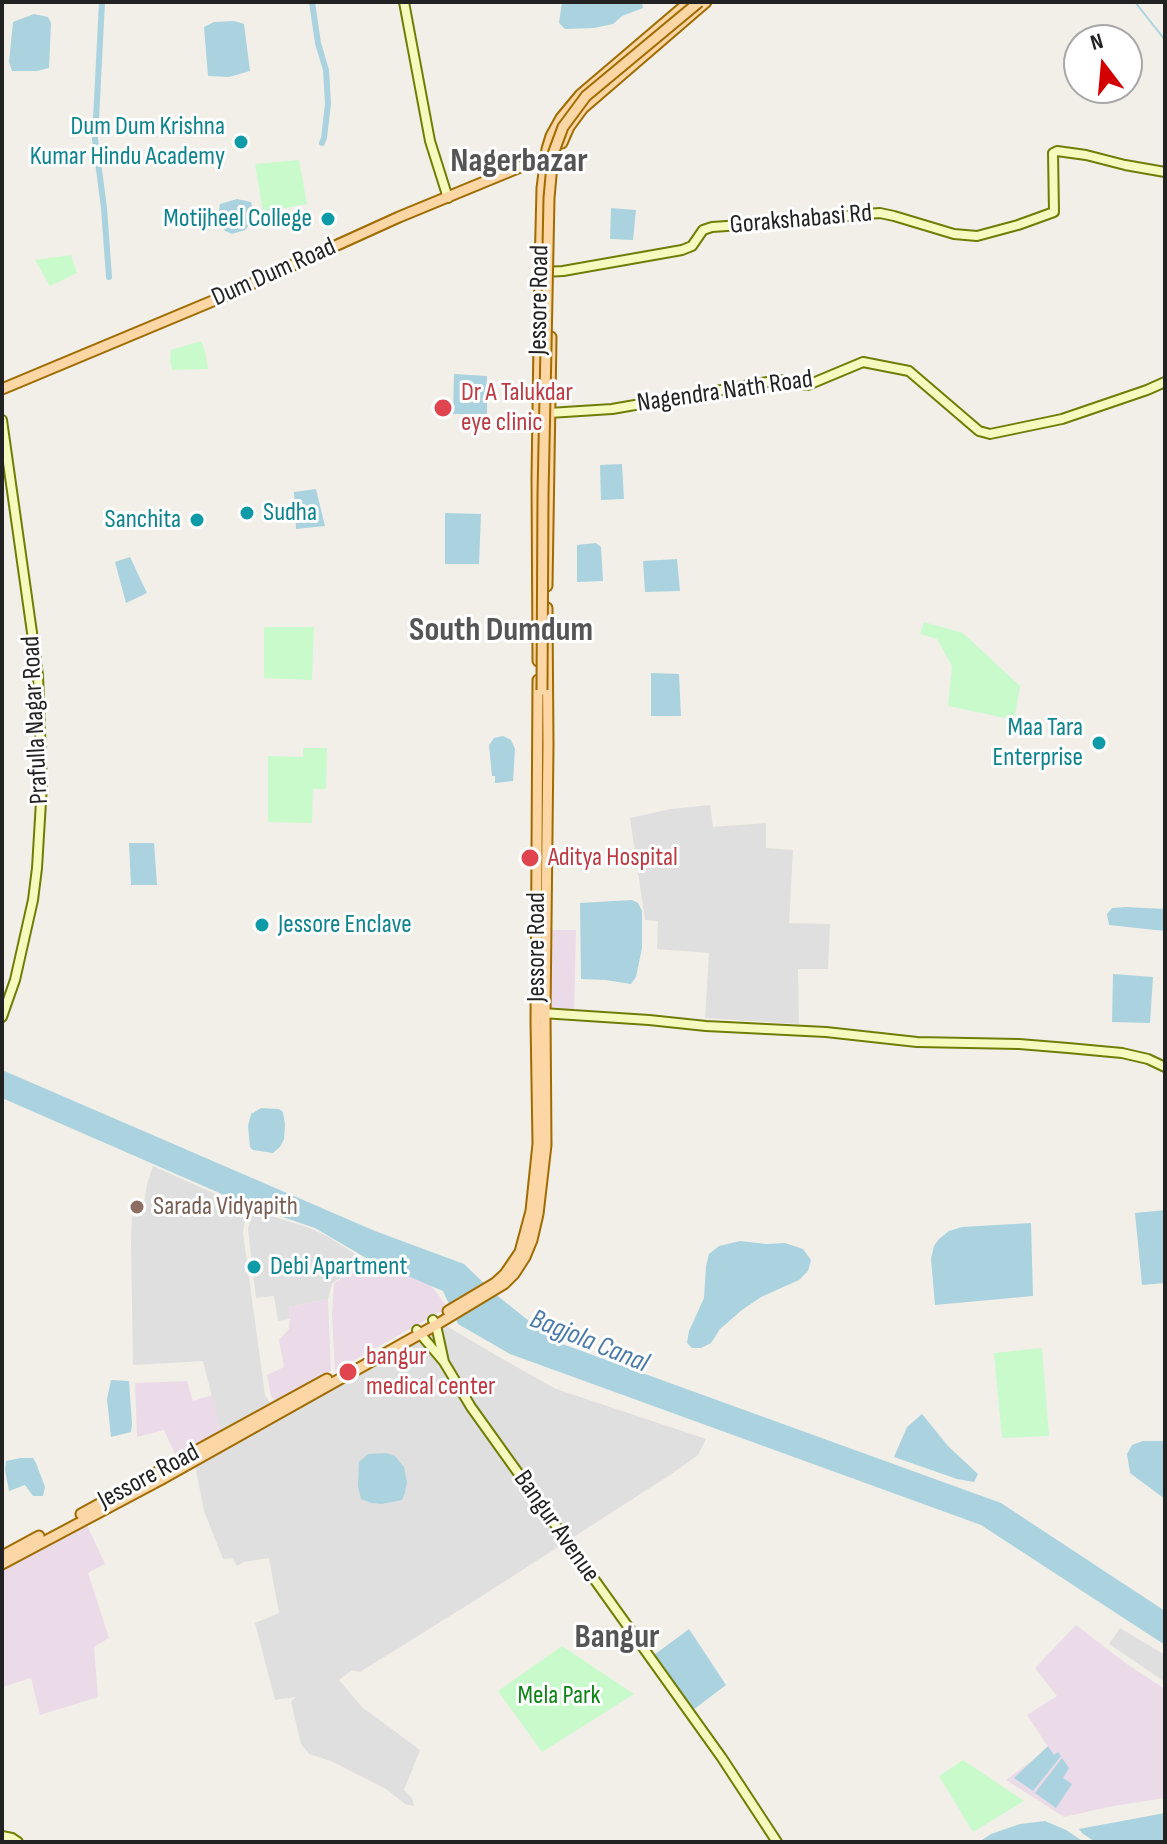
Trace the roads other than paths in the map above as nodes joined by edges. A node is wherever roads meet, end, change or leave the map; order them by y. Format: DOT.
graph roads {
  1 [pos="404,2"];
  2 [pos="689,2"];
  3 [pos="699,2"];
  4 [pos="706,2"];
  5 [pos="545,156"];
  6 [pos="557,157"];
  7 [pos="1165,172"];
  8 [pos="448,198"];
  9 [pos="540,272"];
  10 [pos="552,272"];
  11 [pos="1165,382"];
  12 [pos="2,389"];
  13 [pos="544,415"];
  14 [pos="2,420"];
  15 [pos="542,696"];
  16 [pos="541,1013"];
  17 [pos="2,1017"];
  18 [pos="1165,1067"];
  19 [pos="435,1323"];
  20 [pos="418,1332"];
  21 [pos="444,1362"];
  22 [pos="2,1556"];
  23 [pos="2,1564"];
  24 [pos="2,1836"];
  25 [pos="18,1842"];
  26 [pos="777,1842"];
  1 -- 8 [label="street"];
  2 -- 5 [label="main road, Jessore Road"];
  3 -- 15 [label="main road, bridge"];
  4 -- 6 [label="main road, Jessore Road"];
  5 -- 6 [label="main road"];
  5 -- 8 [label="main road, Dum Dum Road"];
  5 -- 9 [label="main road, Jessore Road"];
  6 -- 10 [label="main road, Jessore Road"];
  7 -- 10 [label="street, Gorakshabasi Rd"];
  8 -- 12 [label="main road, Dum Dum Road"];
  9 -- 10 [label="street, Gorakshabasi Rd"];
  9 -- 13 [label="main road, Jessore Road"];
  10 -- 13 [label="main road, Jessore Road"];
  11 -- 13 [label="street, Nagendra Nath Road"];
  13 -- 15 [label="main road, Jessore Road"];
  14 -- 17 [label="street, Prafulla Nagar Road"];
  15 -- 16 [label="main road, Jessore Road"];
  16 -- 18 [label="street"];
  16 -- 19 [label="main road, Jessore Road"];
  19 -- 20 [label="main road, Jessore Road"];
  19 -- 21 [label="street"];
  20 -- 21 [label="street, Bangur Avenue"];
  20 -- 22 [label="main road, Jessore Road"];
  20 -- 23 [label="main road"];
  21 -- 26 [label="street, Bangur Avenue"];
  24 -- 25 [label="street"];
}
